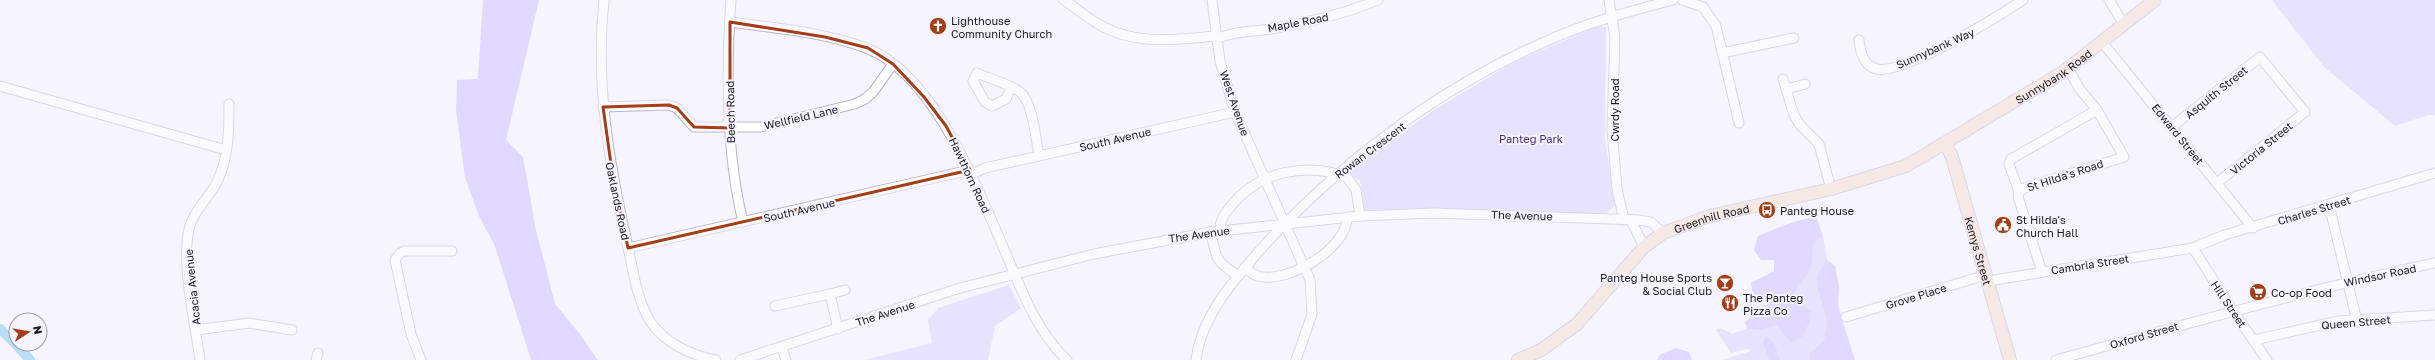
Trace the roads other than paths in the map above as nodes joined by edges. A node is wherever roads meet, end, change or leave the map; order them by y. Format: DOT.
graph roads {
  1 [pos="604,0"];
  2 [pos="731,0"];
  3 [pos="1064,0"];
  4 [pos="1212,0"];
  5 [pos="1378,0"];
  6 [pos="1610,0"];
  7 [pos="1673,0"];
  8 [pos="1682,0"];
  9 [pos="2023,0"];
  10 [pos="2109,0"];
  11 [pos="2155,0"];
  12 [pos="1612,16"];
  13 [pos="730,22"];
  14 [pos="2124,23"];
  15 [pos="1215,37"];
  16 [pos="1794,38"];
  17 [pos="1859,40"];
  18 [pos="2102,42"];
  19 [pos="1722,53"];
  20 [pos="2260,57"];
  21 [pos="893,64"];
  22 [pos="2068,68"];
  23 [pos="1783,79"];
  24 [pos="1804,84"];
  25 [pos="0,86"];
  26 [pos="1011,87"];
  27 [pos="1787,89"];
  28 [pos="229,104"];
  29 [pos="603,106"];
  30 [pos="2097,110"];
  31 [pos="1235,112"];
  32 [pos="1739,123"];
  33 [pos="2172,127"];
  34 [pos="730,128"];
  35 [pos="1945,143"];
  36 [pos="226,150"];
  37 [pos="1039,156"];
  38 [pos="971,172"];
  39 [pos="2435,173"];
  40 [pos="1338,174"];
  41 [pos="1265,179"];
  42 [pos="2217,183"];
  43 [pos="1831,188"];
  44 [pos="2019,192"];
  45 [pos="2329,205"];
  46 [pos="1360,216"];
  47 [pos="1346,217"];
  48 [pos="1628,220"];
  49 [pos="743,222"];
  50 [pos="1286,222"];
  51 [pos="2253,228"];
  52 [pos="1215,231"];
  53 [pos="1663,233"];
  54 [pos="1644,247"];
  55 [pos="628,248"];
  56 [pos="2193,248"];
  57 [pos="452,251"];
  58 [pos="2435,263"];
  59 [pos="1305,265"];
  60 [pos="1245,267"];
  61 [pos="2042,272"];
  62 [pos="1014,275"];
  63 [pos="1239,276"];
  64 [pos="1987,278"];
  65 [pos="2348,282"];
  66 [pos="845,290"];
  67 [pos="830,294"];
  68 [pos="776,306"];
  69 [pos="2233,311"];
  70 [pos="2435,315"];
  71 [pos="1846,317"];
  72 [pos="2357,321"];
  73 [pos="838,329"];
  74 [pos="196,330"];
  75 [pos="292,330"];
  76 [pos="2254,340"];
  77 [pos="782,348"];
  78 [pos="200,360"];
  79 [pos="421,360"];
  80 [pos="716,360"];
  81 [pos="744,360"];
  82 [pos="786,360"];
  83 [pos="1067,360"];
  84 [pos="1196,360"];
  85 [pos="1296,360"];
  86 [pos="1518,360"];
  87 [pos="2010,360"];
  88 [pos="2056,360"];
  89 [pos="2267,360"];
  1 -- 29 [label="street, Oaklands Road"];
  2 -- 13 [label="street, Beech Road"];
  3 -- 15 [label="street, Maple Road"];
  4 -- 15 [label="street, West Avenue"];
  5 -- 15 [label="street, Maple Road"];
  6 -- 12 [label="street, Cwrdy Road"];
  7 -- 12 [label="street, Rowan Crescent"];
  8 -- 19 [label="street"];
  9 -- 17 [label="street, Sunnybank Way"];
  10 -- 14 [label="street"];
  11 -- 14 [label="street, Sunnybank Road"];
  12 -- 40 [label="street, Rowan Crescent"];
  12 -- 48 [label="street, Cwrdy Road"];
  13 -- 21 [label="street, Hawthorn Road"];
  13 -- 34 [label="street, Beech Road"];
  14 -- 18 [label="street, Sunnybank Road"];
  15 -- 31 [label="street, West Avenue"];
  16 -- 19 [label="street"];
  18 -- 22 [label="street, Sunnybank Road"];
  18 -- 33 [label="street, Edward Street"];
  19 -- 32 [label="street"];
  20 -- 33 [label="street, Asquith Street"];
  20 -- 42 [label="street, Victoria Street"];
  21 -- 34 [label="street, Wellfield Lane"];
  21 -- 38 [label="street, Hawthorn Road"];
  22 -- 30 [label="street"];
  22 -- 35 [label="street, Sunnybank Road"];
  23 -- 27 [label="street"];
  24 -- 27 [label="street"];
  25 -- 36 [label="street"];
  26 -- 26 [label="street"];
  26 -- 37 [label="street"];
  27 -- 43 [label="street"];
  28 -- 36 [label="street, Acacia Avenue"];
  29 -- 34 [label="street, Wellfield Lane"];
  29 -- 55 [label="street, Oaklands Road"];
  30 -- 44 [label="street"];
  30 -- 44 [label="street, St Hilda's Road"];
  31 -- 37 [label="street, South Avenue"];
  31 -- 41 [label="street, West Avenue"];
  33 -- 42 [label="street, Edward Street"];
  34 -- 49 [label="street, Beech Road"];
  35 -- 43 [label="street, Greenhill Road"];
  35 -- 64 [label="street, Kemys Street"];
  36 -- 74 [label="street, Acacia Avenue"];
  37 -- 38 [label="street, South Avenue"];
  38 -- 49 [label="street, South Avenue"];
  38 -- 62 [label="street, Hawthorn Road"];
  39 -- 45 [label="street, Charles Street"];
  40 -- 41 [label="street"];
  40 -- 46 [label="street"];
  40 -- 50 [label="street, Rowan Crescent"];
  41 -- 50 [label="street, West Avenue"];
  41 -- 52 [label="street"];
  42 -- 51 [label="street, Edward Street"];
  43 -- 53 [label="street, Greenhill Road"];
  44 -- 61 [label="street, St Hilda's Road"];
  45 -- 51 [label="street, Charles Street"];
  45 -- 65 [label="street"];
  46 -- 47 [label="street, The Avenue"];
  46 -- 48 [label="street, The Avenue"];
  47 -- 50 [label="street, The Avenue"];
  47 -- 59 [label="street"];
  48 -- 53 [label="street, The Avenue"];
  48 -- 54 [label="street, Cwrdy Road"];
  49 -- 55 [label="street, South Avenue"];
  50 -- 52 [label="street, The Avenue"];
  50 -- 59 [label="street, West Avenue"];
  50 -- 60 [label="street, Rowan Crescent"];
  51 -- 56 [label="street, Charles Street"];
  52 -- 62 [label="street, The Avenue"];
  52 -- 63 [label="street"];
  53 -- 54 [label="street, Greenhill Road"];
  54 -- 86 [label="street, Greenhill Road"];
  55 -- 80 [label="street, Oaklands Road"];
  56 -- 61 [label="street, Cambria Street"];
  56 -- 69 [label="street, Hill Street"];
  57 -- 79 [label="street"];
  58 -- 65 [label="street, Windsor Road"];
  59 -- 60 [label="street"];
  59 -- 85 [label="street, West Avenue"];
  60 -- 63 [label="street, Rowan Crescent"];
  61 -- 64 [label="street, Cambria Street"];
  62 -- 73 [label="street, The Avenue"];
  62 -- 83 [label="street, Hawthorn Road"];
  63 -- 84 [label="street, Rowan Crescent"];
  64 -- 71 [label="street, Grove Place"];
  64 -- 87 [label="street, Kemys Street"];
  65 -- 69 [label="street, Windsor Road"];
  65 -- 72 [label="street"];
  66 -- 67 [label="street"];
  67 -- 68 [label="street"];
  67 -- 73 [label="street"];
  69 -- 76 [label="street, Hill Street"];
  69 -- 88 [label="street, Oxford Street"];
  70 -- 72 [label="street, Queen Street"];
  72 -- 76 [label="street, Queen Street"];
  73 -- 77 [label="street, The Avenue"];
  74 -- 75 [label="street"];
  74 -- 78 [label="street, Acacia Avenue"];
  76 -- 89 [label="street, Hill Street"];
  77 -- 81 [label="street, The Avenue"];
  77 -- 82 [label="street"];
}
